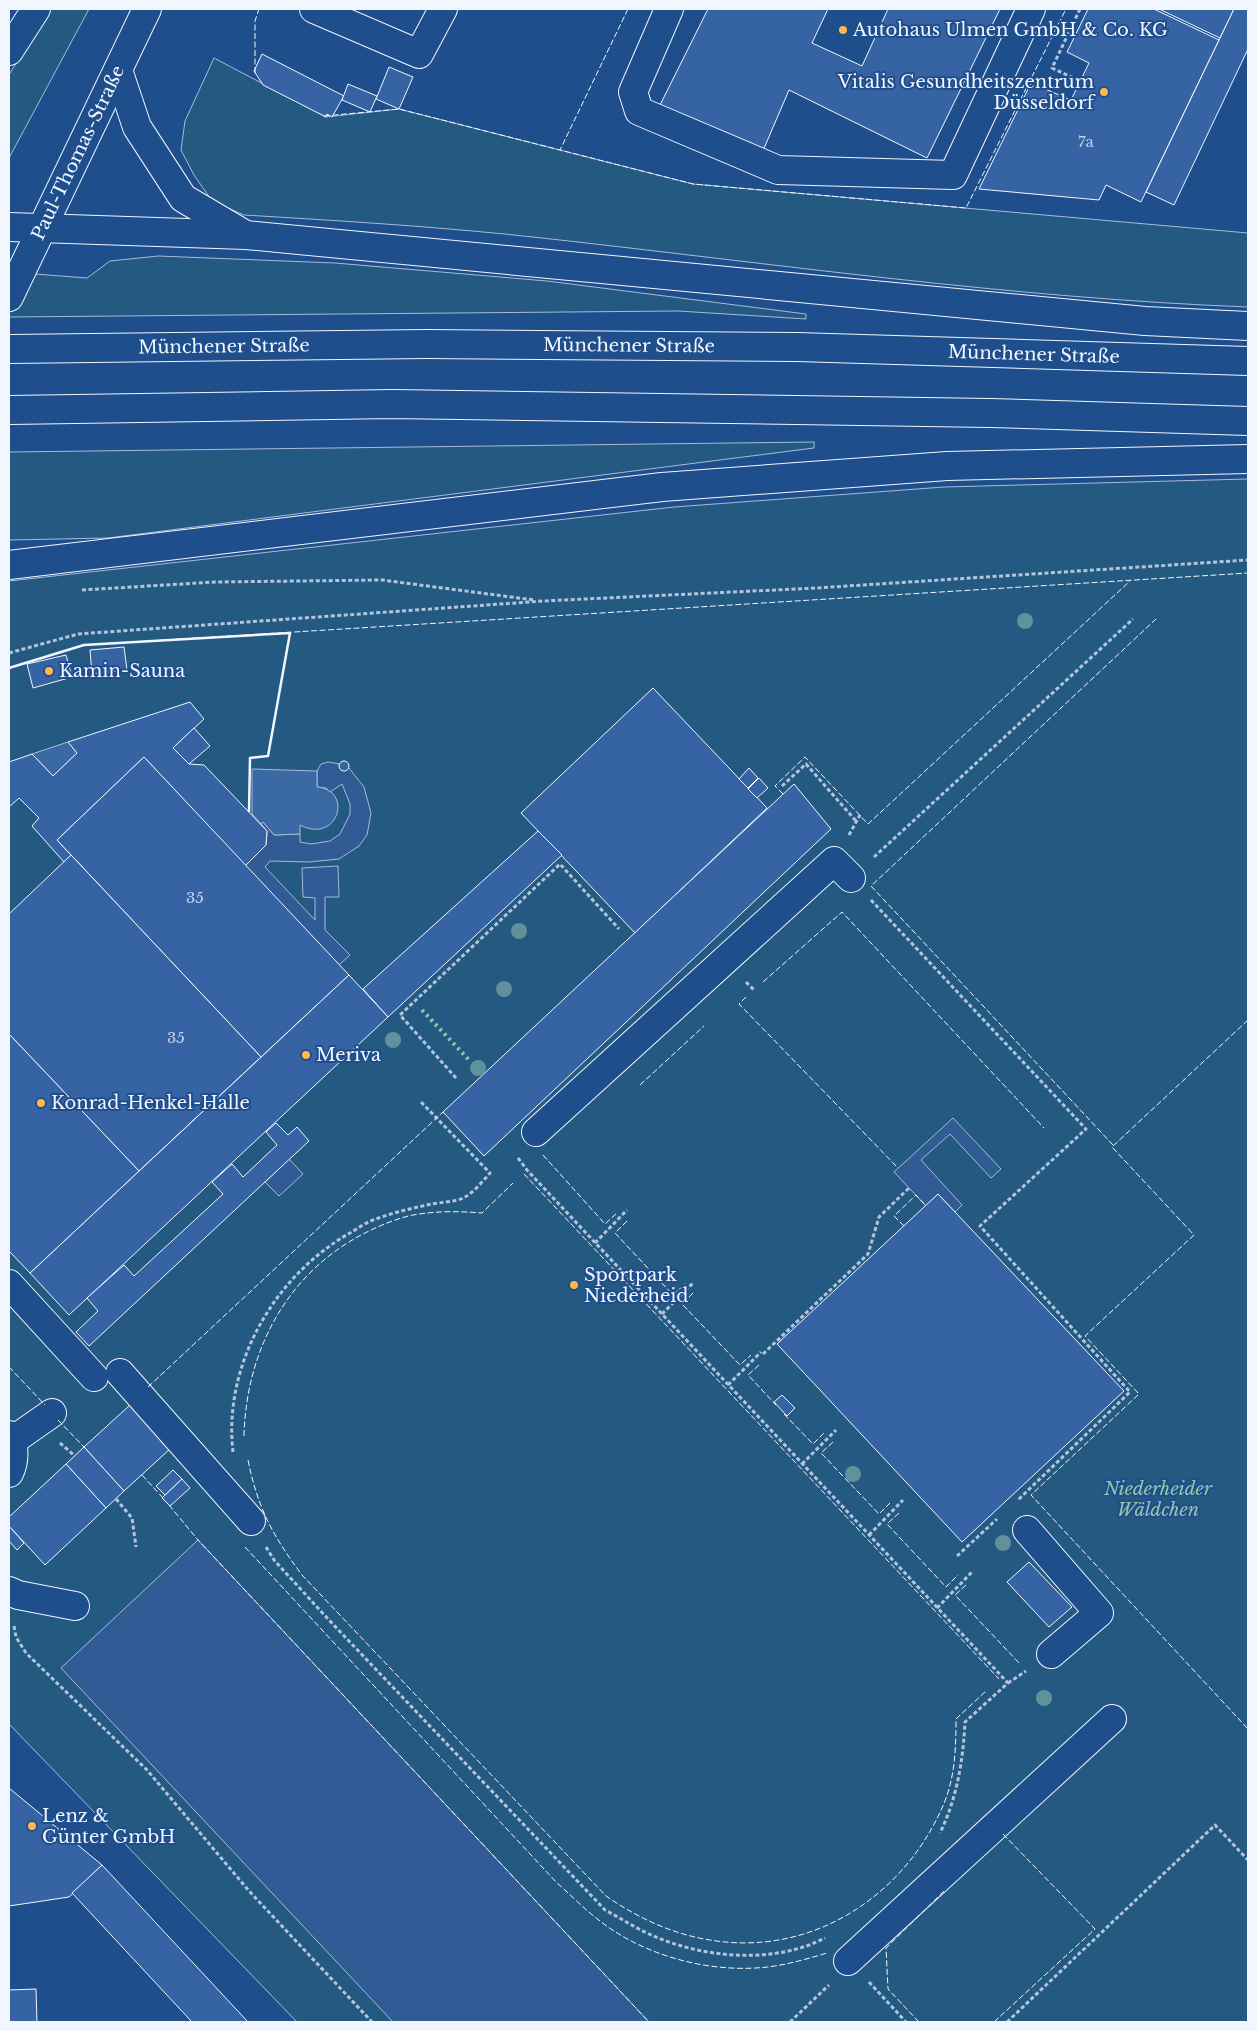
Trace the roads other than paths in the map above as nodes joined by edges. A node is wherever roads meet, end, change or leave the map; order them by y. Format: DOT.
graph roads {
  1 [pos="36,9"];
  2 [pos="147,9"];
  3 [pos="314,9"];
  4 [pos="442,9"];
  5 [pos="669,9"];
  6 [pos="1031,9"];
  7 [pos="9,51"];
  8 [pos="118,70"];
  9 [pos="9,227"];
  10 [pos="43,228"];
  11 [pos="246,235"];
  12 [pos="9,297"];
  13 [pos="1248,326"];
  14 [pos="9,349"];
  15 [pos="1248,361"];
  16 [pos="9,410"];
  17 [pos="1248,420"];
  18 [pos="1248,458"];
  19 [pos="9,565"];
  20 [pos="851,878"];
  21 [pos="536,1132"];
  22 [pos="9,1284"];
  23 [pos="52,1413"];
  24 [pos="11,1438"];
  25 [pos="9,1473"];
  26 [pos="251,1521"];
  27 [pos="1028,1530"];
  28 [pos="13,1593"];
  29 [pos="75,1606"];
  30 [pos="1051,1654"];
  31 [pos="1112,1719"];
  32 [pos="850,1962"];
  1 -- 7 [label="main road"];
  2 -- 8 [label="main road, Paul-Thomas-Straße"];
  3 -- 4 [label="main road"];
  5 -- 6 [label="main road"];
  8 -- 10 [label="main road, Paul-Thomas-Straße"];
  8 -- 11 [label="main road"];
  9 -- 10 [label="main road"];
  10 -- 11 [label="main road"];
  10 -- 12 [label="main road, Paul-Thomas-Straße"];
  11 -- 13 [label="main road"];
  14 -- 15 [label="main road, Münchener Straße"];
  16 -- 17 [label="main road"];
  18 -- 19 [label="main road"];
  20 -- 21 [label="main road"];
  22 -- 26 [label="main road"];
  23 -- 24 [label="main road"];
  24 -- 25 [label="main road"];
  27 -- 30 [label="main road"];
  28 -- 29 [label="main road"];
  31 -- 32 [label="main road"];
}
